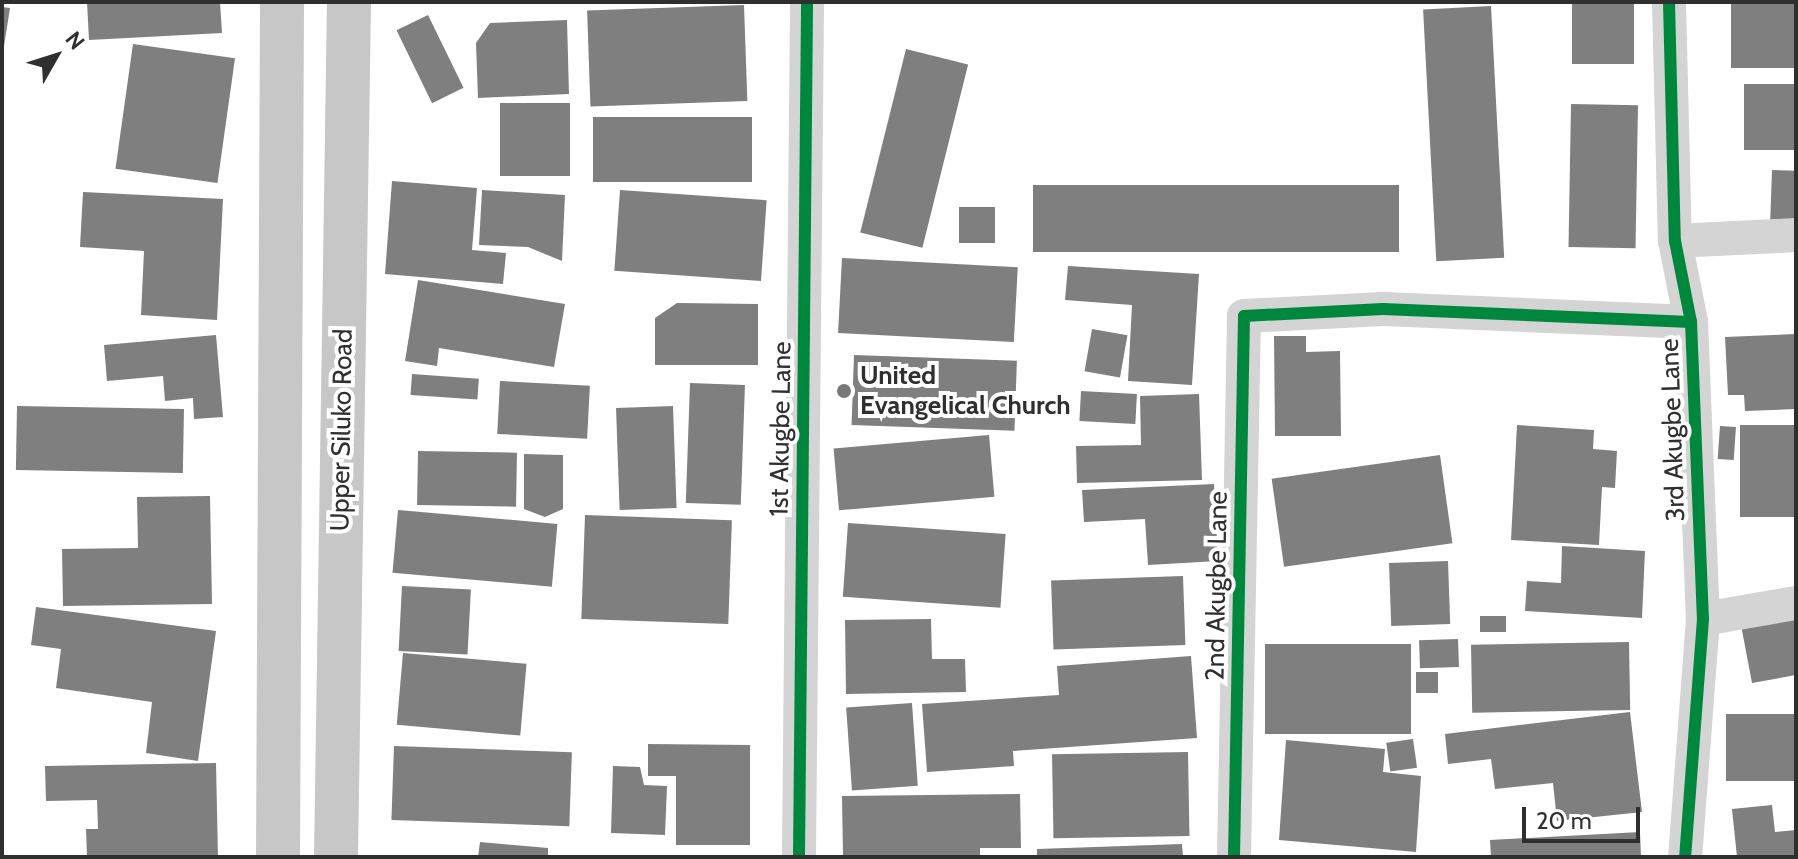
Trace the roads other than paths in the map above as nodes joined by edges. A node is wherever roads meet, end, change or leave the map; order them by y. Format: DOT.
graph roads {
  1 [pos="282,2"];
  2 [pos="349,2"];
  3 [pos="807,2"];
  4 [pos="1669,2"];
  5 [pos="1796,235"];
  6 [pos="1675,241"];
  7 [pos="1691,322"];
  8 [pos="1796,603"];
  9 [pos="1703,619"];
  10 [pos="278,857"];
  11 [pos="336,857"];
  12 [pos="799,857"];
  13 [pos="1234,857"];
  14 [pos="1685,857"];
  1 -- 10 [label="main road"];
  2 -- 11 [label="main road, Upper Siluko Road"];
  3 -- 12 [label="street, 1st Akugbe Lane"];
  4 -- 6 [label="street, 3rd Akugbe Lane"];
  5 -- 6 [label="street"];
  6 -- 7 [label="street, 3rd Akugbe Lane"];
  7 -- 9 [label="street, 3rd Akugbe Lane"];
  7 -- 13 [label="street, 2nd Akugbe Lane"];
  8 -- 9 [label="street"];
  9 -- 14 [label="street, 3rd Akugbe Lane"];
}
